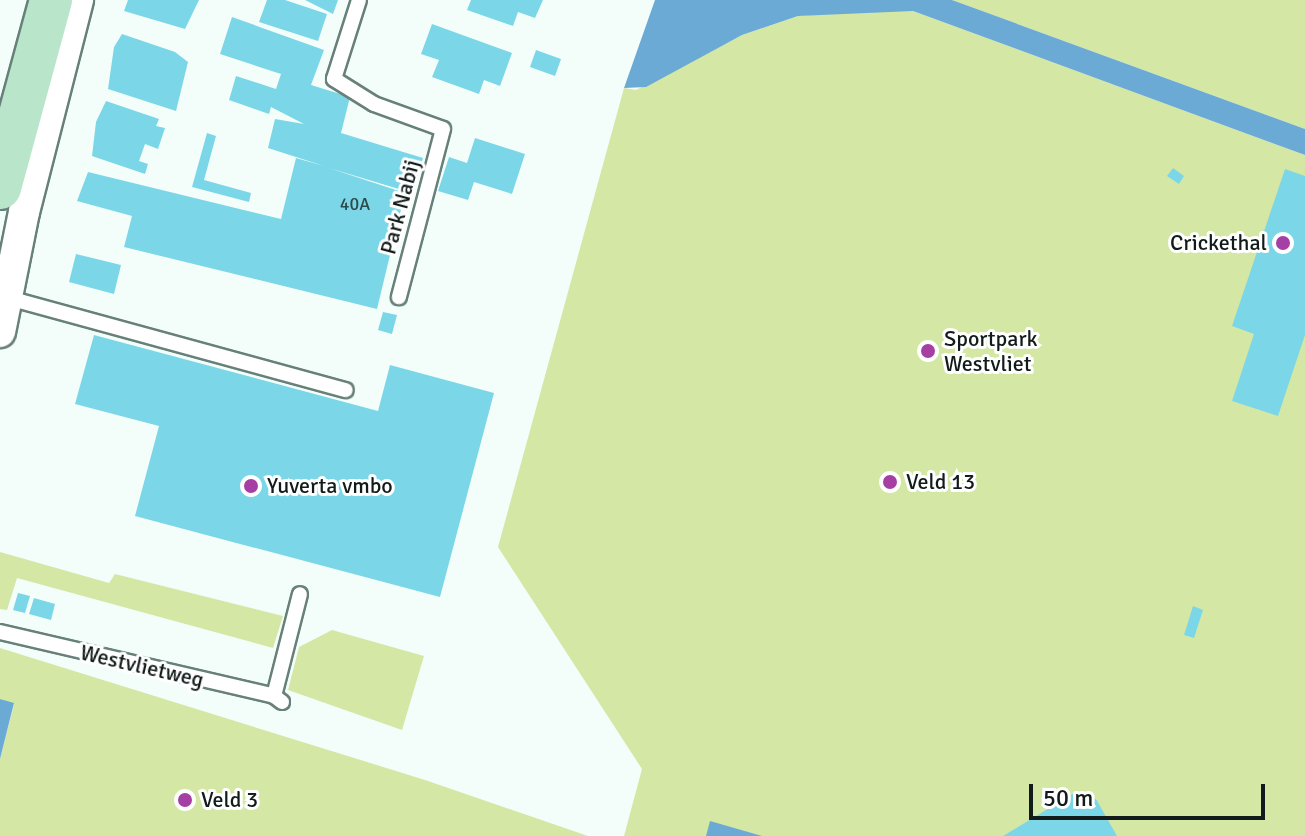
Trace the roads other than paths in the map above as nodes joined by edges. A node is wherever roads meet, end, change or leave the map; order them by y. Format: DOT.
graph roads {
  1 [pos="51,0"];
  2 [pos="78,0"];
  3 [pos="359,0"];
  4 [pos="8,202"];
  5 [pos="399,297"];
  6 [pos="9,298"];
  7 [pos="0,332"];
  8 [pos="346,390"];
  9 [pos="300,594"];
  10 [pos="0,632"];
  1 -- 4 [label="street"];
  2 -- 4 [label="street"];
  3 -- 5 [label="lane, Park Nabij"];
  4 -- 6 [label="street"];
  6 -- 7 [label="street"];
  6 -- 8 [label="lane"];
  9 -- 10 [label="lane, Westvlietweg"];
}
